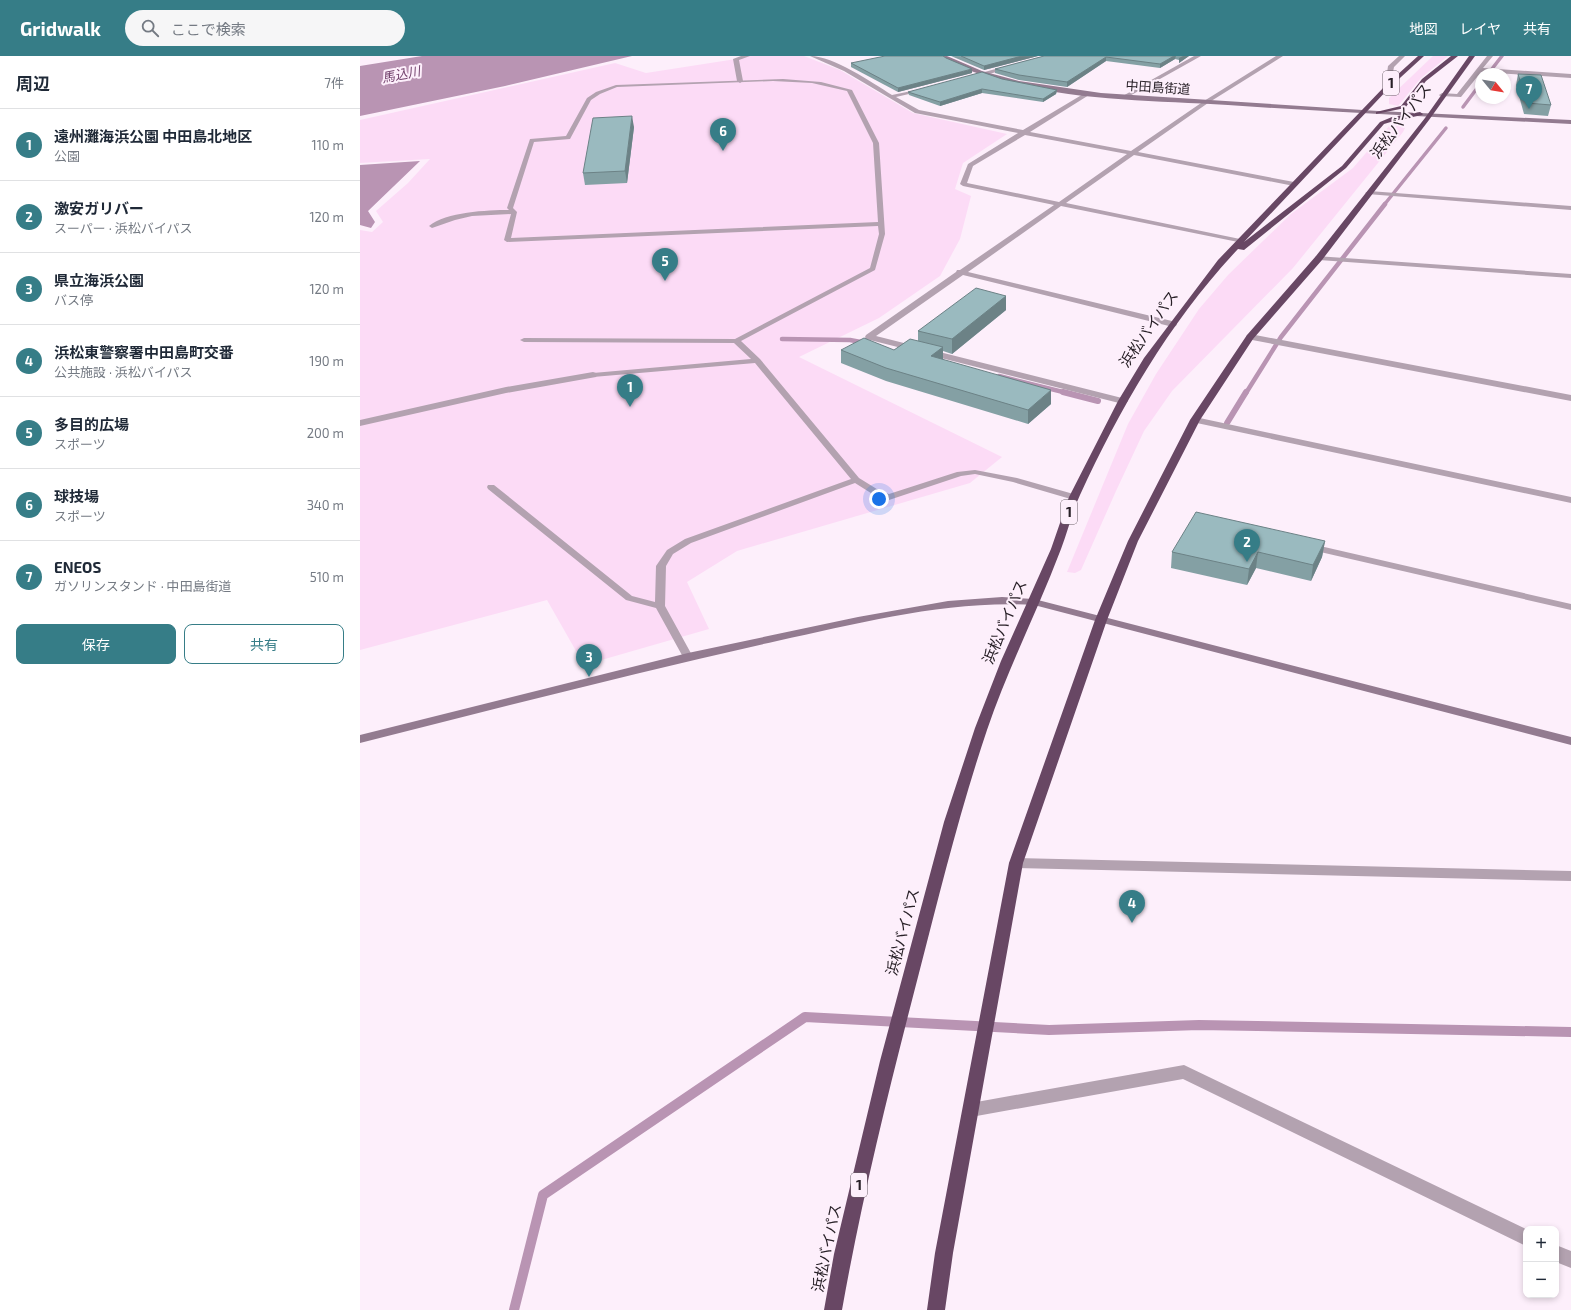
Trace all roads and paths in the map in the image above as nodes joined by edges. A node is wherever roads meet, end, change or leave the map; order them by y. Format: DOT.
graph roads {
  1 [pos="747,56"];
  2 [pos="813,56"];
  3 [pos="942,56"];
  4 [pos="1198,56"];
  5 [pos="1280,56"];
  6 [pos="1402,56"];
  7 [pos="1421,56"];
  8 [pos="1455,56"];
  9 [pos="1472,56"];
  10 [pos="1490,56"];
  11 [pos="1014,66"];
  12 [pos="1481,68"];
  13 [pos="1511,72"];
  14 [pos="985,74"];
  15 [pos="1475,76"];
  16 [pos="1571,76"];
  17 [pos="963,79"];
  18 [pos="740,81"];
  19 [pos="934,86"];
  20 [pos="1387,87"];
  21 [pos="1087,94"];
  22 [pos="1442,96"];
  23 [pos="890,97"];
  24 [pos="1124,97"];
  25 [pos="1206,102"];
  26 [pos="1363,112"];
  27 [pos="1378,113"];
  28 [pos="1425,116"];
  29 [pos="1400,117"];
  30 [pos="1571,122"];
  31 [pos="1571,127"];
  32 [pos="1024,132"];
  33 [pos="1134,153"];
  34 [pos="1294,184"];
  35 [pos="1369,193"];
  36 [pos="1060,204"];
  37 [pos="1571,208"];
  38 [pos="514,212"];
  39 [pos="881,224"];
  40 [pos="432,226"];
  41 [pos="1240,241"];
  42 [pos="1324,258"];
  43 [pos="1221,262"];
  44 [pos="960,272"];
  45 [pos="1571,276"];
  46 [pos="1173,324"];
  47 [pos="1250,337"];
  48 [pos="524,340"];
  49 [pos="736,341"];
  50 [pos="757,361"];
  51 [pos="593,375"];
  52 [pos="1571,398"];
  53 [pos="1123,401"];
  54 [pos="1195,420"];
  55 [pos="360,423"];
  56 [pos="856,480"];
  57 [pos="491,488"];
  58 [pos="1074,497"];
  59 [pos="1571,500"];
  60 [pos="1300,544"];
  61 [pos="1034,602"];
  62 [pos="660,606"];
  63 [pos="1571,607"];
  64 [pos="1101,620"];
  65 [pos="688,657"];
  66 [pos="360,739"];
  67 [pos="1571,740"];
  68 [pos="1016,862"];
  69 [pos="1571,876"];
  70 [pos="971,1110"];
  71 [pos="1523,1237"];
  72 [pos="1559,1254"];
  73 [pos="1571,1260"];
  74 [pos="833,1310"];
  75 [pos="936,1310"];
  1 -- 18 [label="street"];
  2 -- 23 [label="street"];
  3 -- 14 [label="street, 中田島街道"];
  4 -- 24 [label="street"];
  5 -- 25 [label="street"];
  6 -- 20 [label="street"];
  7 -- 20 [label="highway, 浜松バイパス / 1"];
  8 -- 27 [label="highway"];
  9 -- 22 [label="highway, 浜松バイパス"];
  10 -- 12 [label="street"];
  11 -- 14 [label="street"];
  13 -- 16 [label="street"];
  14 -- 17 [label="street"];
  14 -- 21 [label="street, 中田島街道"];
  15 -- 22 [label="street"];
  18 -- 38 [label="lane"];
  18 -- 39 [label="lane"];
  19 -- 23 [label="street"];
  20 -- 26 [label="highway, 浜松バイパス / 1"];
  21 -- 24 [label="street, 中田島街道"];
  21 -- 32 [label="street"];
  22 -- 28 [label="highway, 浜松バイパス"];
  23 -- 32 [label="street"];
  24 -- 25 [label="street, 中田島街道"];
  25 -- 26 [label="street, 中田島街道"];
  25 -- 33 [label="street"];
  26 -- 27 [label="street, 中田島街道"];
  26 -- 34 [label="highway, 浜松バイパス / 1"];
  27 -- 28 [label="street, 中田島街道"];
  27 -- 29 [label="street, 中田島街道"];
  28 -- 29 [label="highway"];
  28 -- 30 [label="street, 中田島街道"];
  28 -- 31 [label="street, 中田島街道"];
  28 -- 35 [label="highway, 浜松バイパス"];
  29 -- 43 [label="highway"];
  32 -- 33 [label="street"];
  32 -- 36 [label="street"];
  33 -- 34 [label="street"];
  33 -- 36 [label="street"];
  34 -- 41 [label="highway, 浜松バイパス / 1"];
  35 -- 37 [label="street"];
  35 -- 42 [label="highway, 浜松バイパス"];
  36 -- 41 [label="street"];
  36 -- 44 [label="street"];
  38 -- 39 [label="lane"];
  38 -- 40 [label="lane"];
  39 -- 49 [label="lane"];
  41 -- 43 [label="highway, 浜松バイパス / 1"];
  42 -- 45 [label="street"];
  42 -- 47 [label="highway, 浜松バイパス"];
  43 -- 46 [label="highway, 浜松バイパス / 1"];
  44 -- 46 [label="street"];
  44 -- 53 [label="street"];
  46 -- 53 [label="highway, 浜松バイパス / 1"];
  47 -- 52 [label="street"];
  47 -- 54 [label="highway, 浜松バイパス"];
  48 -- 49 [label="lane"];
  49 -- 50 [label="lane"];
  50 -- 51 [label="lane"];
  50 -- 56 [label="lane"];
  51 -- 55 [label="street"];
  53 -- 58 [label="highway, 浜松バイパス / 1"];
  54 -- 59 [label="street"];
  54 -- 64 [label="highway, 浜松バイパス"];
  56 -- 58 [label="lane"];
  56 -- 62 [label="lane"];
  57 -- 62 [label="lane"];
  58 -- 61 [label="highway, 浜松バイパス / 1"];
  60 -- 63 [label="street"];
  61 -- 64 [label="street"];
  61 -- 65 [label="street"];
  61 -- 74 [label="highway, 浜松バイパス / 1"];
  62 -- 65 [label="lane"];
  64 -- 67 [label="street"];
  64 -- 68 [label="highway, 浜松バイパス"];
  65 -- 66 [label="street"];
  68 -- 69 [label="street"];
  68 -- 70 [label="highway, 浜松バイパス"];
  70 -- 71 [label="street"];
  70 -- 75 [label="highway, 浜松バイパス"];
  72 -- 73 [label="street"];
}
